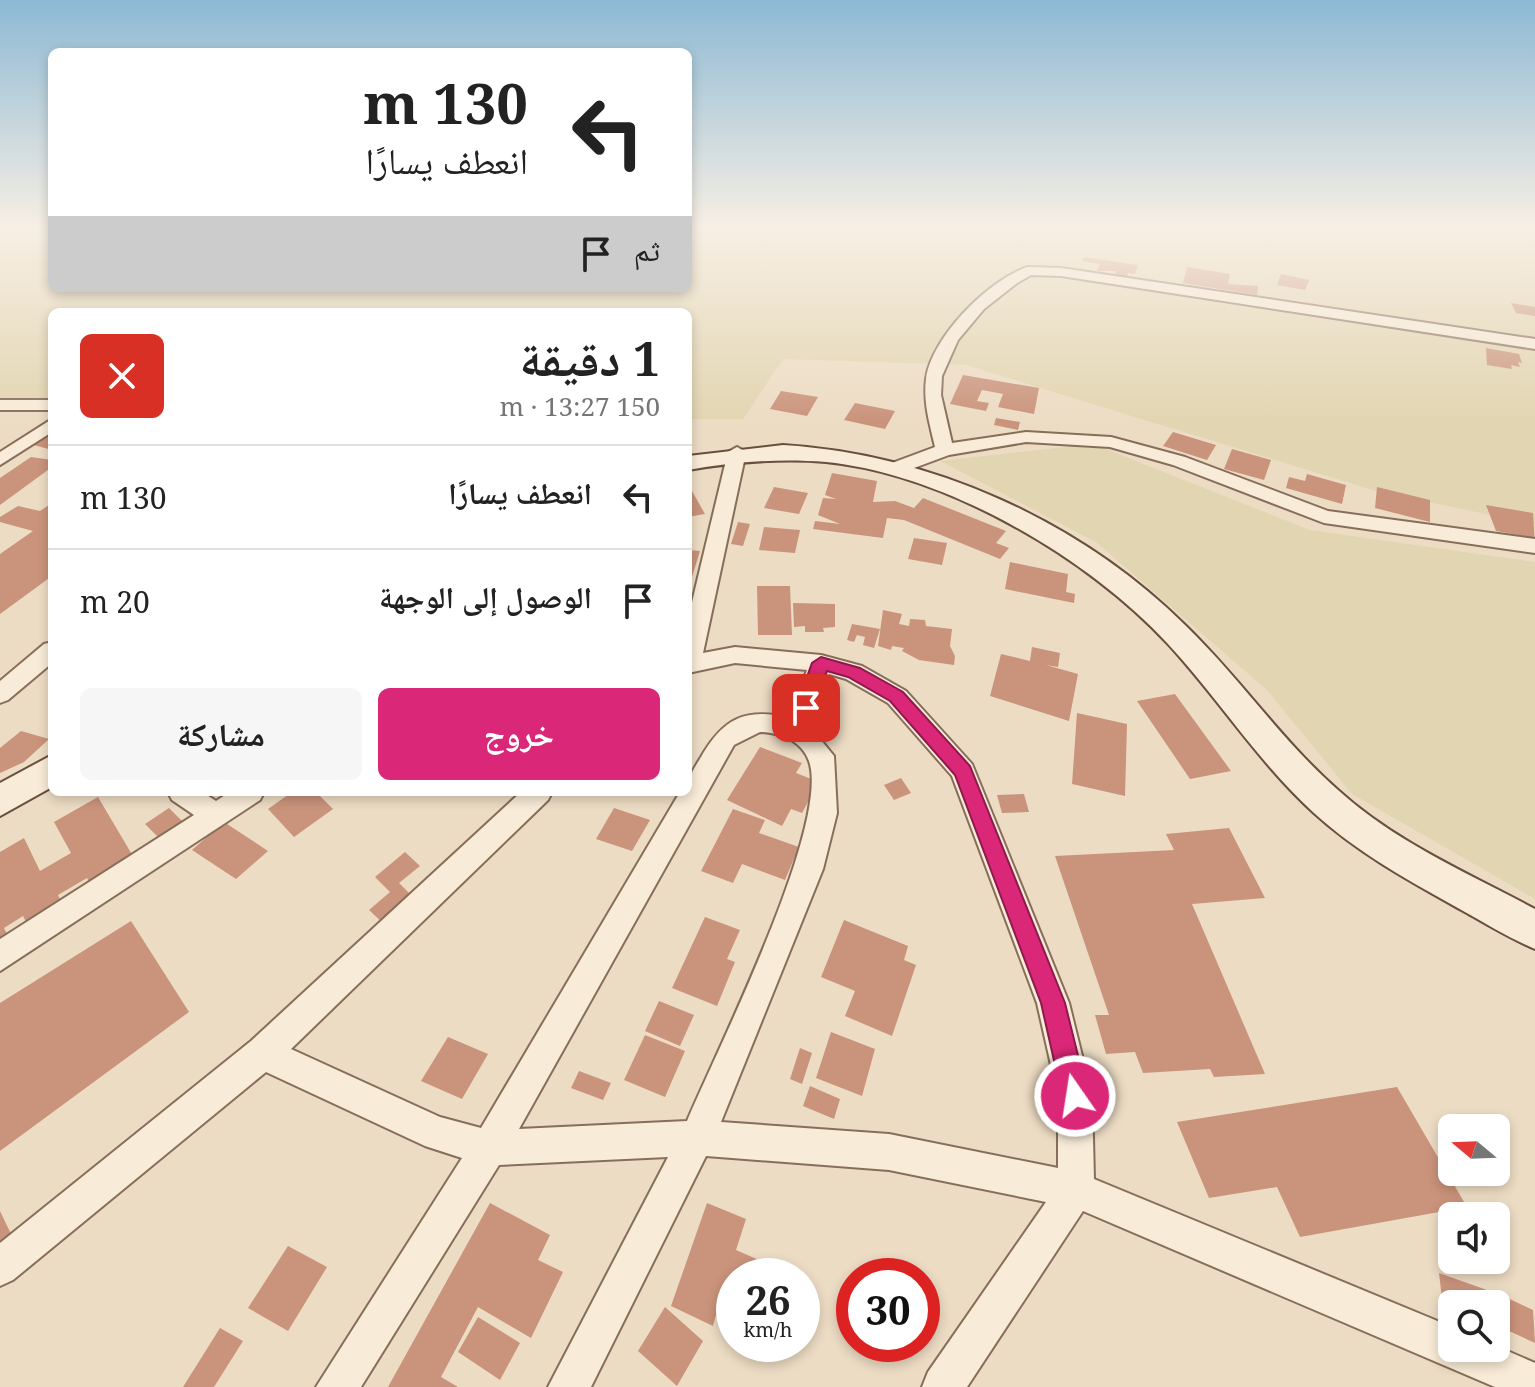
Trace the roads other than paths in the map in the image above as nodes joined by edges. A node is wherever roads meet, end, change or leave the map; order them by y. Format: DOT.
graph roads {
  1 [pos="1002,292"];
  2 [pos="1200,292"];
  3 [pos="1535,344"];
  4 [pos="0,405"];
  5 [pos="48,405"];
  6 [pos="48,427"];
  7 [pos="945,450"];
  8 [pos="737,452"];
  9 [pos="0,460"];
  10 [pos="692,462"];
  11 [pos="899,467"];
  12 [pos="1535,546"];
  13 [pos="692,650"];
  14 [pos="48,653"];
  15 [pos="692,662"];
  16 [pos="821,663"];
  17 [pos="0,694"];
  18 [pos="798,730"];
  19 [pos="48,771"];
  20 [pos="692,795"];
  21 [pos="187,796"];
  22 [pos="245,796"];
  23 [pos="535,796"];
  24 [pos="692,796"];
  25 [pos="0,801"];
  26 [pos="216,815"];
  27 [pos="1535,930"];
  28 [pos="0,956"];
  29 [pos="263,1053"];
  30 [pos="697,1138"];
  31 [pos="489,1148"];
  32 [pos="1076,1190"];
  33 [pos="0,1267"];
  34 [pos="1438,1342"];
  35 [pos="1485,1362"];
  36 [pos="1535,1384"];
  37 [pos="337,1387"];
  38 [pos="569,1387"];
  39 [pos="943,1387"];
  1 -- 7 [label="street"];
  2 -- 3 [label="street"];
  4 -- 5 [label="street"];
  6 -- 9 [label="street"];
  7 -- 11 [label="street"];
  7 -- 12 [label="street"];
  8 -- 10 [label="main road"];
  8 -- 11 [label="main road"];
  8 -- 13 [label="street"];
  11 -- 27 [label="main road"];
  14 -- 17 [label="street"];
  15 -- 16 [label="street"];
  16 -- 18 [label="street"];
  16 -- 32 [label="street"];
  18 -- 20 [label="street"];
  18 -- 30 [label="street"];
  19 -- 25 [label="main road"];
  21 -- 26 [label="street"];
  22 -- 26 [label="street"];
  23 -- 29 [label="street"];
  24 -- 31 [label="street"];
  26 -- 28 [label="street"];
  29 -- 31 [label="street"];
  29 -- 33 [label="street"];
  30 -- 31 [label="street"];
  30 -- 32 [label="street"];
  30 -- 38 [label="street"];
  31 -- 37 [label="street"];
  32 -- 34 [label="street"];
  32 -- 39 [label="street"];
  35 -- 36 [label="street"];
}
